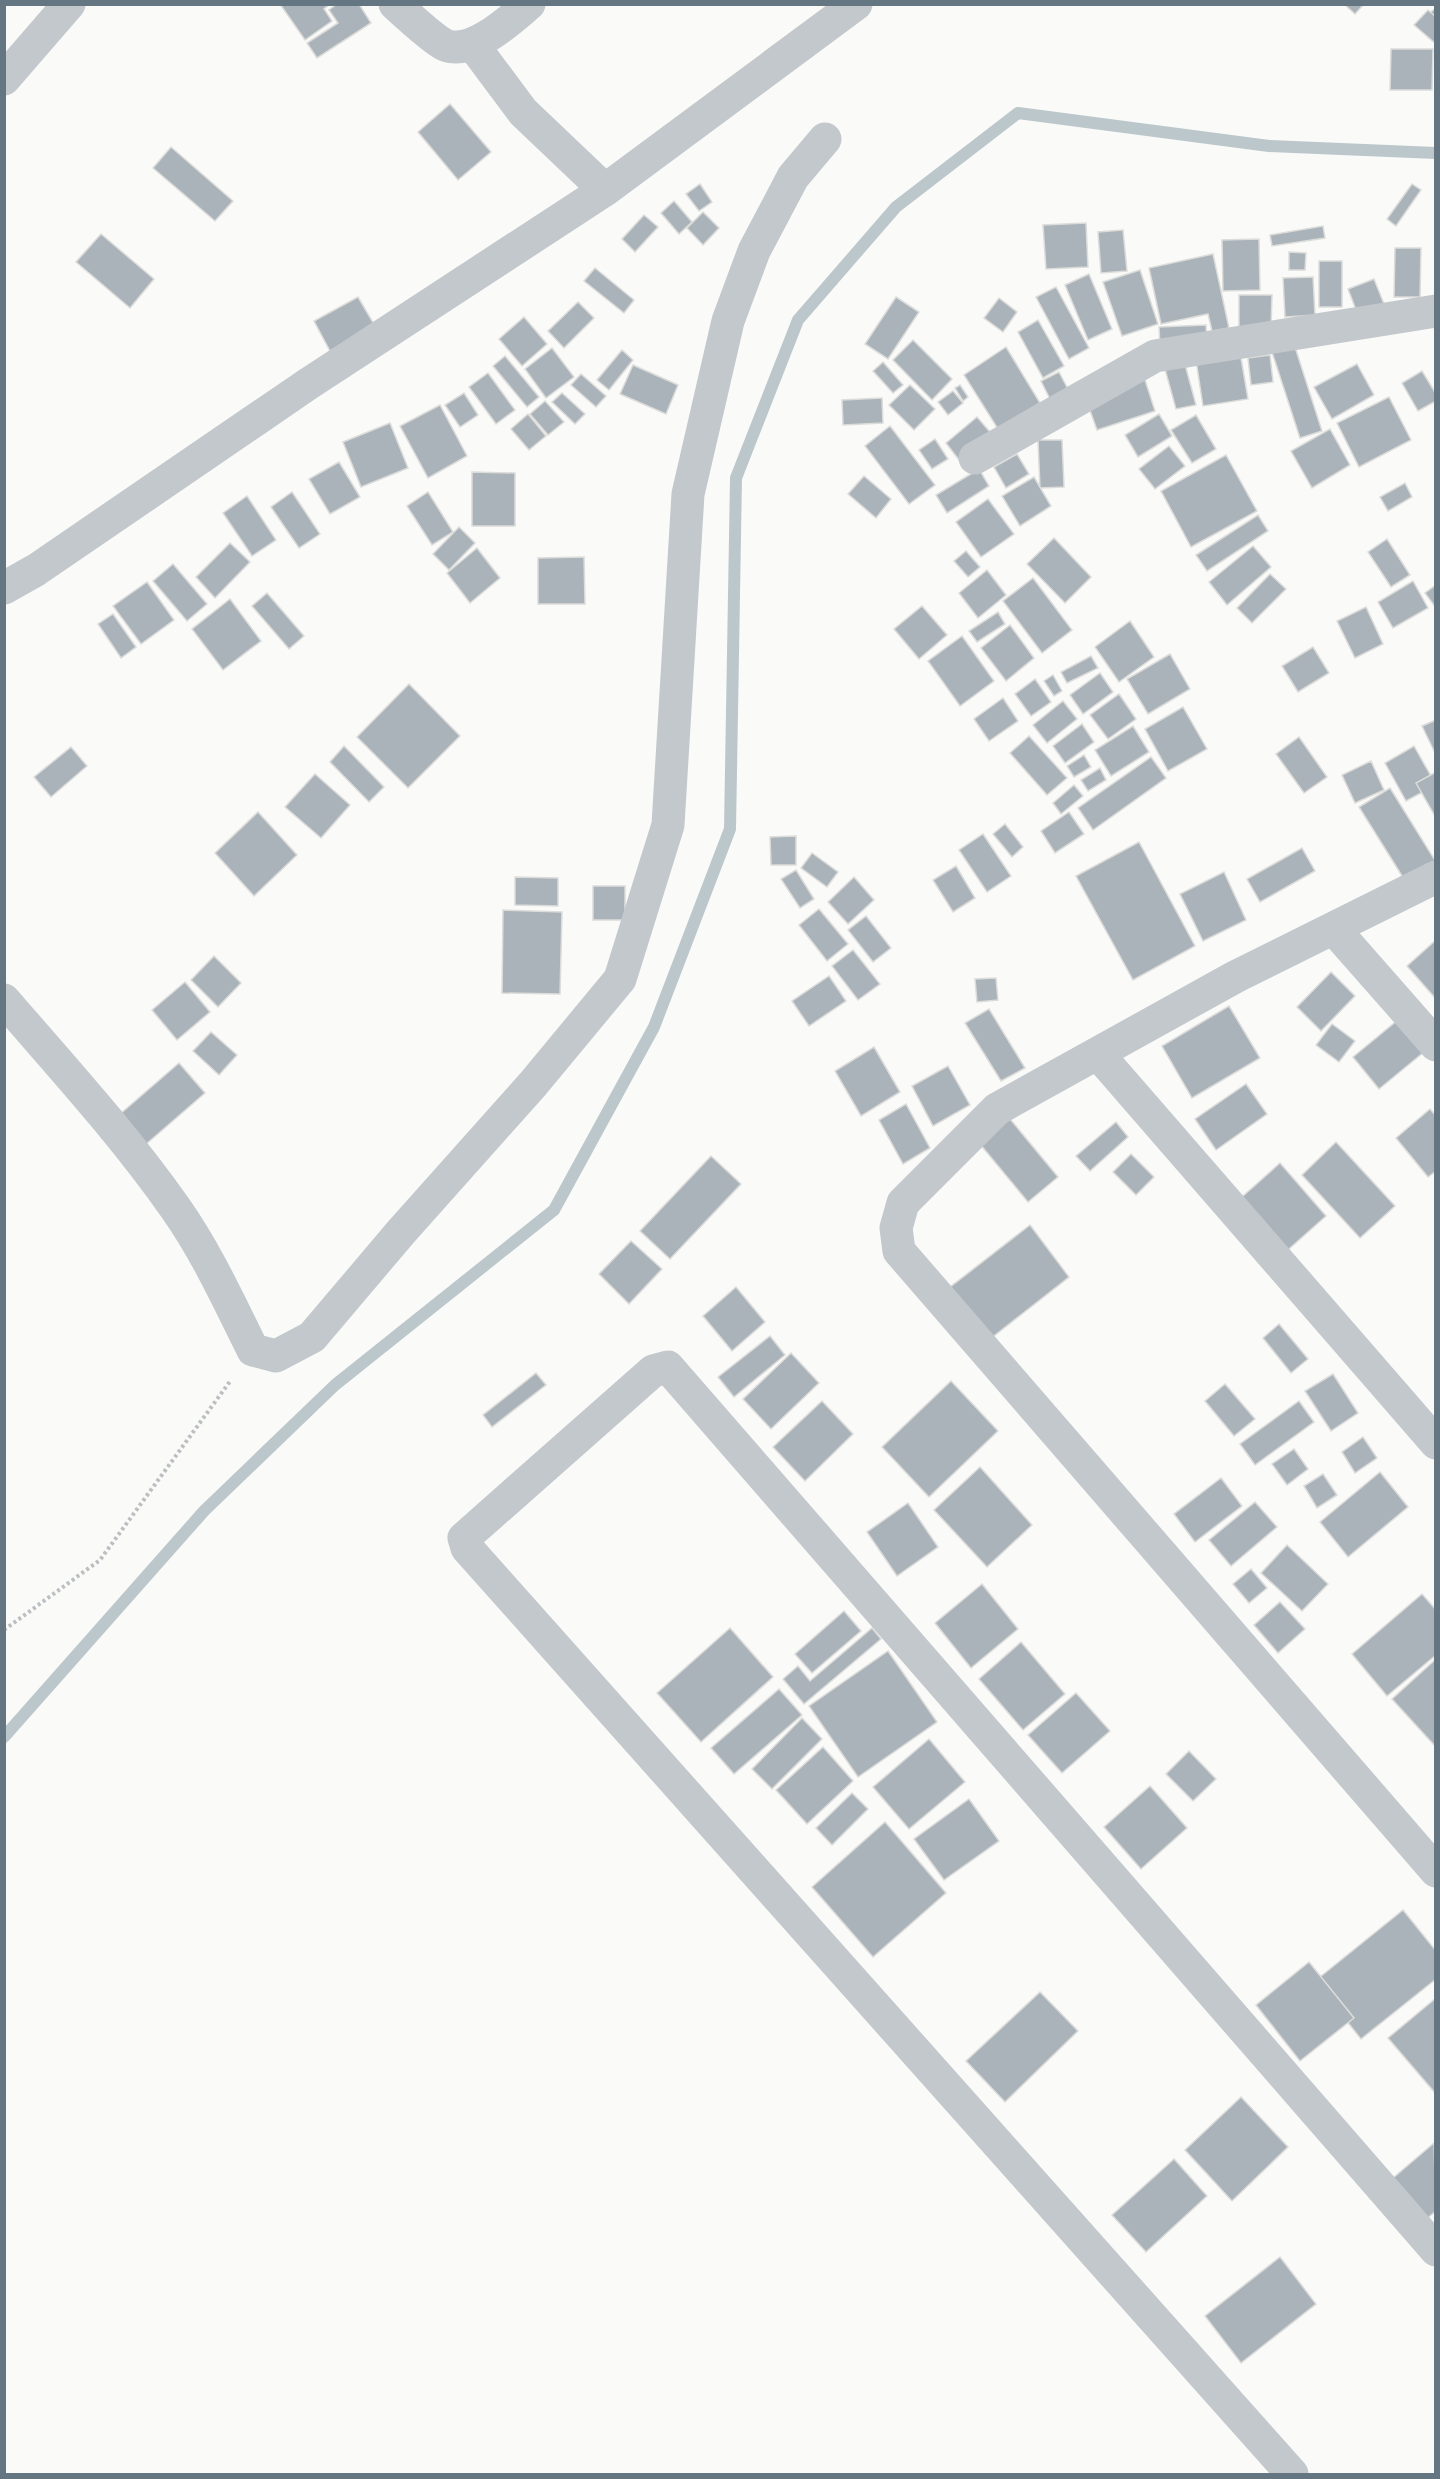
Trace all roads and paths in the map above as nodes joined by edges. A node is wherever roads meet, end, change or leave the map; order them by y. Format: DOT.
graph roads {
  1 [pos="69,4"];
  2 [pos="394,4"];
  3 [pos="529,4"];
  4 [pos="856,4"];
  5 [pos="473,45"];
  6 [pos="4,79"];
  7 [pos="825,139"];
  8 [pos="605,190"];
  9 [pos="1436,311"];
  10 [pos="975,458"];
  11 [pos="4,588"];
  12 [pos="1436,877"];
  13 [pos="1334,929"];
  14 [pos="4,1000"];
  15 [pos="1436,1045"];
  16 [pos="1099,1055"];
  17 [pos="253,1350"];
  18 [pos="1436,1443"];
  19 [pos="4,1630"];
  20 [pos="1436,1871"];
  21 [pos="1436,2250"];
  22 [pos="1292,2475"];
  1 -- 6 [label="street"];
  2 -- 5 [label="street"];
  3 -- 5 [label="street"];
  4 -- 8 [label="street"];
  5 -- 8 [label="street"];
  7 -- 17 [label="street"];
  8 -- 11 [label="street"];
  9 -- 10 [label="street"];
  12 -- 13 [label="street"];
  13 -- 15 [label="street"];
  13 -- 16 [label="street"];
  14 -- 17 [label="street"];
  16 -- 18 [label="street"];
  16 -- 20 [label="street"];
  17 -- 19 [label="path"];
  21 -- 22 [label="street"];
}
